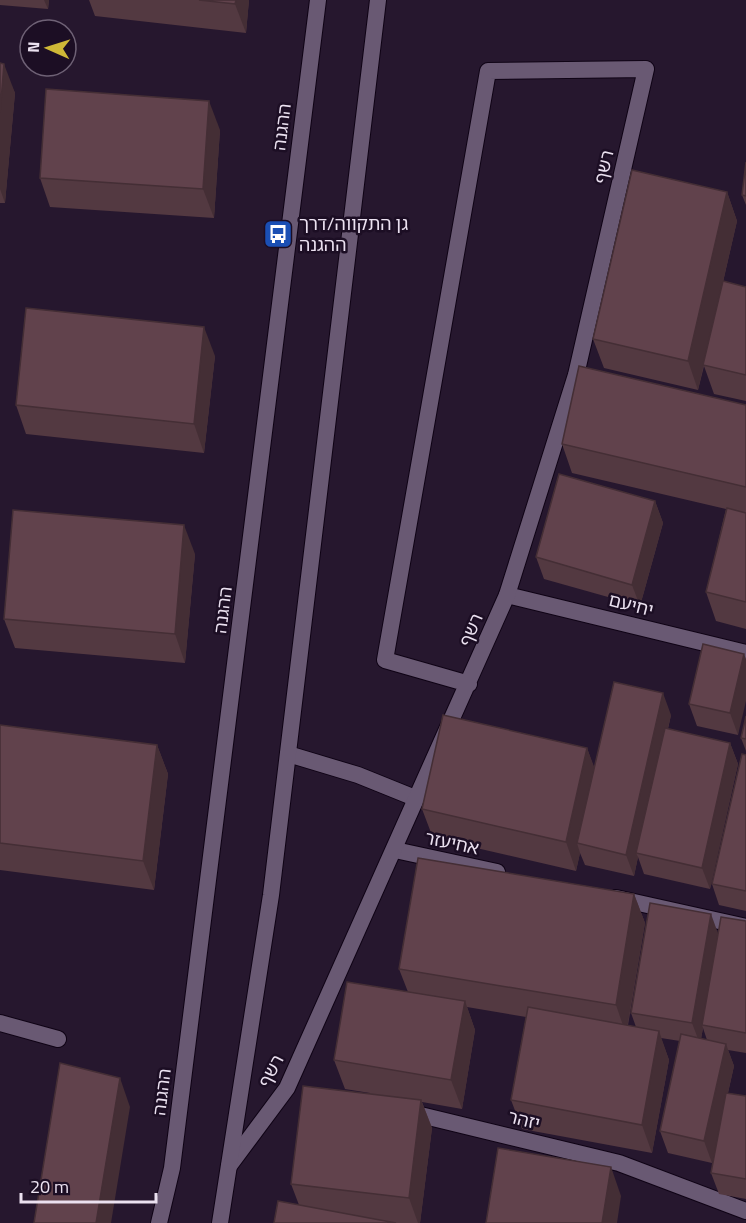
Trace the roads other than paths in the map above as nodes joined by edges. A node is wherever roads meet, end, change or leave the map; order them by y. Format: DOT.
graph roads {
  1 [pos="318,0"];
  2 [pos="378,0"];
  3 [pos="507,595"];
  4 [pos="746,653"];
  5 [pos="469,684"];
  6 [pos="288,754"];
  7 [pos="415,798"];
  8 [pos="395,850"];
  9 [pos="512,876"];
  10 [pos="594,894"];
  11 [pos="746,927"];
  12 [pos="0,1023"];
  13 [pos="58,1039"];
  14 [pos="287,1088"];
  15 [pos="309,1092"];
  16 [pos="395,1110"];
  17 [pos="230,1166"];
  18 [pos="746,1211"];
  19 [pos="159,1223"];
  20 [pos="220,1223"];
  1 -- 19 [label="street, ההגנה"];
  2 -- 6 [label="street"];
  3 -- 4 [label="street, יחיעם"];
  3 -- 5 [label="street, רשף"];
  3 -- 5 [label="street, רשף"];
  5 -- 7 [label="street, רשף"];
  6 -- 7 [label="street"];
  6 -- 17 [label="street"];
  7 -- 8 [label="street, רשף"];
  8 -- 9 [label="street, אחיעזר"];
  8 -- 14 [label="street, רשף"];
  10 -- 11 [label="street"];
  12 -- 13 [label="street"];
  14 -- 15 [label="street"];
  14 -- 17 [label="street, רשף"];
  16 -- 18 [label="street, יזהר"];
  17 -- 20 [label="street"];
}
